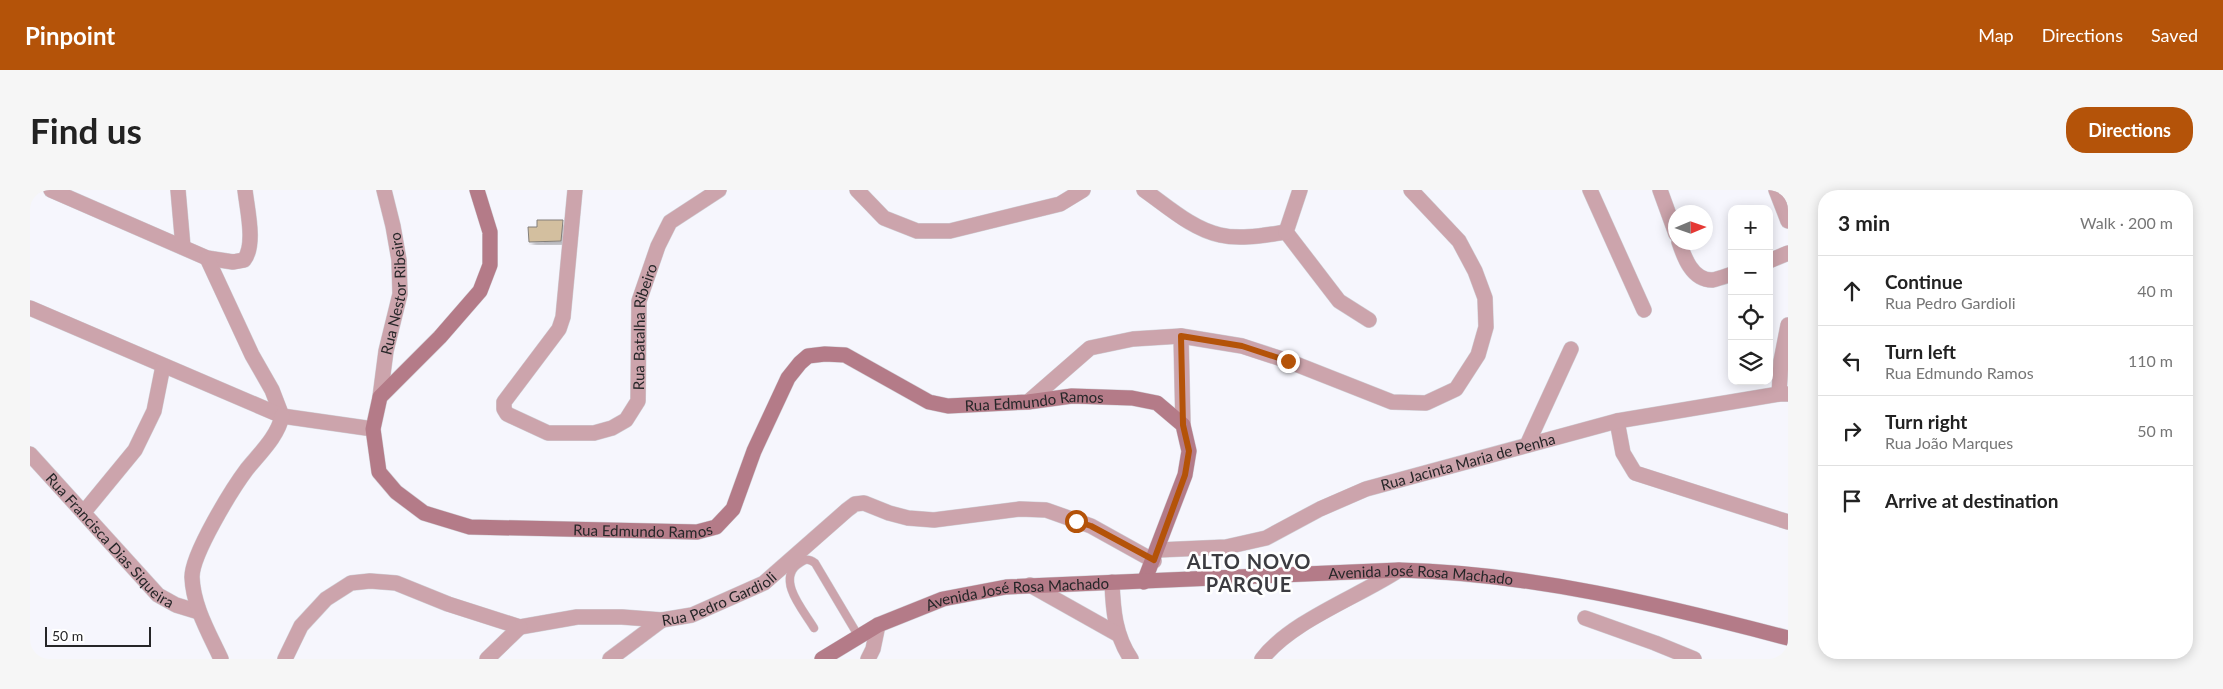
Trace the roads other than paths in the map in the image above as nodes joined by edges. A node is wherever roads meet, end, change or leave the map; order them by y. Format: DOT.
graph roads {
  1 [pos="52,190"];
  2 [pos="178,190"];
  3 [pos="245,190"];
  4 [pos="384,190"];
  5 [pos="477,190"];
  6 [pos="575,190"];
  7 [pos="719,190"];
  8 [pos="857,190"];
  9 [pos="1083,190"];
  10 [pos="1144,190"];
  11 [pos="1300,190"];
  12 [pos="1411,190"];
  13 [pos="1590,190"];
  14 [pos="1660,190"];
  15 [pos="1776,190"];
  16 [pos="1668,212"];
  17 [pos="1788,221"];
  18 [pos="1286,232"];
  19 [pos="183,247"];
  20 [pos="1682,250"];
  21 [pos="1788,253"];
  22 [pos="207,258"];
  23 [pos="1773,259"];
  24 [pos="1728,275"];
  25 [pos="1644,310"];
  26 [pos="34,315"];
  27 [pos="1369,320"];
  28 [pos="1788,325"];
  29 [pos="1181,336"];
  30 [pos="1571,349"];
  31 [pos="163,366"];
  32 [pos="1784,394"];
  33 [pos="380,397"];
  34 [pos="1028,402"];
  35 [pos="282,416"];
  36 [pos="1617,421"];
  37 [pos="1183,425"];
  38 [pos="373,429"];
  39 [pos="1527,445"];
  40 [pos="30,454"];
  41 [pos="84,512"];
  42 [pos="1788,522"];
  43 [pos="1156,555"];
  44 [pos="1399,570"];
  45 [pos="1112,582"];
  46 [pos="1144,582"];
  47 [pos="1030,585"];
  48 [pos="199,612"];
  49 [pos="1585,618"];
  50 [pos="662,620"];
  51 [pos="878,626"];
  52 [pos="520,627"];
  53 [pos="814,628"];
  54 [pos="1119,635"];
  55 [pos="859,637"];
  56 [pos="1788,638"];
  57 [pos="221,659"];
  58 [pos="286,659"];
  59 [pos="487,659"];
  60 [pos="610,659"];
  61 [pos="822,659"];
  62 [pos="868,659"];
  63 [pos="1131,659"];
  64 [pos="1262,659"];
  65 [pos="1694,659"];
  1 -- 19 [label="street"];
  2 -- 19 [label="street"];
  3 -- 22 [label="street"];
  4 -- 33 [label="street, Rua Nestor Ribeiro"];
  5 -- 33 [label="street"];
  6 -- 7 [label="street, Rua Batalha Ribeiro"];
  8 -- 9 [label="street"];
  10 -- 18 [label="street"];
  11 -- 18 [label="street"];
  12 -- 29 [label="street"];
  13 -- 25 [label="street"];
  14 -- 16 [label="street"];
  15 -- 17 [label="street"];
  18 -- 27 [label="street"];
  19 -- 22 [label="street"];
  20 -- 24 [label="street"];
  21 -- 23 [label="street"];
  22 -- 35 [label="street"];
  26 -- 31 [label="street"];
  28 -- 32 [label="street"];
  29 -- 34 [label="street"];
  29 -- 37 [label="street"];
  30 -- 39 [label="street"];
  31 -- 35 [label="street"];
  31 -- 41 [label="street"];
  32 -- 36 [label="street, Rua Jacinta Maria de Penha"];
  33 -- 38 [label="street, Rua Edmundo Ramos"];
  34 -- 37 [label="street, Rua Edmundo Ramos"];
  34 -- 38 [label="street, Rua Edmundo Ramos"];
  35 -- 38 [label="street"];
  35 -- 48 [label="street, Rua Francisca Dias Siqueira"];
  36 -- 39 [label="street, Rua Jacinta Maria de Penha"];
  36 -- 42 [label="street"];
  37 -- 43 [label="street"];
  39 -- 43 [label="street, Rua Jacinta Maria de Penha"];
  40 -- 41 [label="street, Rua Francisca Dias Siqueira"];
  41 -- 48 [label="street, Rua Francisca Dias Siqueira"];
  43 -- 46 [label="street"];
  43 -- 50 [label="street, Rua Pedro Gardioli"];
  44 -- 46 [label="street, Avenida José Rosa Machado"];
  44 -- 56 [label="street, Avenida José Rosa Machado"];
  44 -- 64 [label="street"];
  45 -- 46 [label="street, Avenida José Rosa Machado"];
  45 -- 47 [label="street, Avenida José Rosa Machado"];
  45 -- 54 [label="street"];
  47 -- 51 [label="street, Avenida José Rosa Machado"];
  47 -- 54 [label="street"];
  48 -- 57 [label="street, Rua Francisca Dias Siqueira"];
  49 -- 65 [label="street"];
  50 -- 52 [label="street, Rua Pedro Gardioli"];
  50 -- 60 [label="street"];
  51 -- 55 [label="street, Avenida José Rosa Machado"];
  51 -- 62 [label="street"];
  52 -- 58 [label="street, Rua Pedro Gardioli"];
  52 -- 59 [label="street"];
  53 -- 55 [label="lane"];
  54 -- 63 [label="street"];
  55 -- 61 [label="street, Avenida José Rosa Machado"];
}
